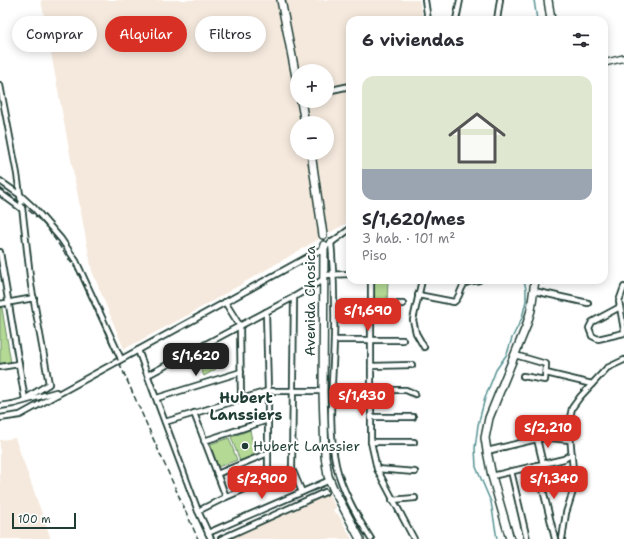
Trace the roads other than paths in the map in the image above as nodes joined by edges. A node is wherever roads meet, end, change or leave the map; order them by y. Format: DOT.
graph roads {
  1 [pos="281,0"];
  2 [pos="425,0"];
  3 [pos="460,0"];
  4 [pos="500,0"];
  5 [pos="548,0"];
  6 [pos="427,16"];
  7 [pos="457,16"];
  8 [pos="498,16"];
  9 [pos="550,16"];
  10 [pos="624,58"];
  11 [pos="608,62"];
  12 [pos="293,64"];
  13 [pos="0,85"];
  14 [pos="346,87"];
  15 [pos="334,89"];
  16 [pos="312,160"];
  17 [pos="0,181"];
  18 [pos="0,193"];
  19 [pos="20,195"];
  20 [pos="22,209"];
  21 [pos="346,232"];
  22 [pos="331,242"];
  23 [pos="324,246"];
  24 [pos="0,252"];
  25 [pos="2,271"];
  26 [pos="346,274"];
  27 [pos="334,275"];
  28 [pos="324,277"];
  29 [pos="370,284"];
  30 [pos="421,284"];
  31 [pos="464,284"];
  32 [pos="535,284"];
  33 [pos="624,287"];
  34 [pos="534,291"];
  35 [pos="418,295"];
  36 [pos="294,297"];
  37 [pos="34,298"];
  38 [pos="8,302"];
  39 [pos="225,302"];
  40 [pos="588,303"];
  41 [pos="0,304"];
  42 [pos="370,304"];
  43 [pos="403,304"];
  44 [pos="620,306"];
  45 [pos="266,312"];
  46 [pos="240,326"];
  47 [pos="624,330"];
  48 [pos="624,333"];
  49 [pos="334,340"];
  50 [pos="370,340"];
  51 [pos="402,340"];
  52 [pos="424,347"];
  53 [pos="138,350"];
  54 [pos="515,355"];
  55 [pos="121,359"];
  56 [pos="624,360"];
  57 [pos="19,364"];
  58 [pos="412,365"];
  59 [pos="371,366"];
  60 [pos="0,367"];
  61 [pos="241,372"];
  62 [pos="546,373"];
  63 [pos="148,375"];
  64 [pos="523,376"];
  65 [pos="592,384"];
  66 [pos="63,390"];
  67 [pos="294,390"];
  68 [pos="371,390"];
  69 [pos="268,391"];
  70 [pos="323,391"];
  71 [pos="415,394"];
  72 [pos="157,398"];
  73 [pos="241,398"];
  74 [pos="25,400"];
  75 [pos="370,402"];
  76 [pos="331,403"];
  77 [pos="0,406"];
  78 [pos="194,414"];
  79 [pos="371,417"];
  80 [pos="413,417"];
  81 [pos="0,418"];
  82 [pos="268,420"];
  83 [pos="165,422"];
  84 [pos="537,439"];
  85 [pos="570,440"];
  86 [pos="204,441"];
  87 [pos="371,442"];
  88 [pos="414,442"];
  89 [pos="487,452"];
  90 [pos="268,453"];
  91 [pos="572,454"];
  92 [pos="543,464"];
  93 [pos="536,465"];
  94 [pos="292,469"];
  95 [pos="377,469"];
  96 [pos="511,471"];
  97 [pos="415,472"];
  98 [pos="217,474"];
  99 [pos="492,476"];
  100 [pos="268,478"];
  101 [pos="330,480"];
  102 [pos="302,492"];
  103 [pos="325,492"];
  104 [pos="226,497"];
  105 [pos="415,498"];
  106 [pos="392,500"];
  107 [pos="198,510"];
  108 [pos="208,533"];
  109 [pos="211,539"];
  110 [pos="221,539"];
  111 [pos="360,539"];
  112 [pos="371,539"];
  113 [pos="414,539"];
  114 [pos="510,539"];
  115 [pos="527,539"];
  116 [pos="555,539"];
  117 [pos="562,539"];
  1 -- 12 [label="main road"];
  2 -- 6 [label="street"];
  3 -- 7 [label="street"];
  4 -- 8 [label="street"];
  5 -- 9 [label="main road"];
  10 -- 11 [label="street"];
  13 -- 19 [label="street"];
  14 -- 15 [label="street"];
  16 -- 23 [label="main road, Avenida Chosica"];
  17 -- 19 [label="street"];
  18 -- 20 [label="street"];
  19 -- 20 [label="street"];
  19 -- 55 [label="street"];
  20 -- 37 [label="street"];
  21 -- 22 [label="street"];
  22 -- 23 [label="street"];
  22 -- 27 [label="street"];
  23 -- 28 [label="main road, Avenida Chosica"];
  23 -- 39 [label="street"];
  24 -- 25 [label="street"];
  25 -- 38 [label="street"];
  26 -- 27 [label="street"];
  27 -- 28 [label="street"];
  27 -- 49 [label="street"];
  28 -- 36 [label="street"];
  28 -- 70 [label="main road, Avenida Chosica"];
  29 -- 42 [label="street"];
  30 -- 35 [label="street"];
  31 -- 35 [label="street"];
  32 -- 34 [label="main road"];
  33 -- 44 [label="street"];
  34 -- 40 [label="street"];
  34 -- 54 [label="main road"];
  35 -- 52 [label="street"];
  36 -- 45 [label="street"];
  36 -- 67 [label="street"];
  37 -- 38 [label="street"];
  37 -- 74 [label="street"];
  38 -- 41 [label="street"];
  38 -- 57 [label="street"];
  39 -- 46 [label="street"];
  39 -- 53 [label="street"];
  42 -- 43 [label="street"];
  42 -- 50 [label="street"];
  44 -- 47 [label="street"];
  44 -- 48 [label="street"];
  45 -- 46 [label="street"];
  45 -- 69 [label="street"];
  46 -- 61 [label="street"];
  46 -- 63 [label="street"];
  49 -- 50 [label="street"];
  49 -- 76 [label="street"];
  50 -- 51 [label="street"];
  50 -- 59 [label="street"];
  53 -- 55 [label="street"];
  53 -- 63 [label="street"];
  54 -- 62 [label="street"];
  54 -- 89 [label="main road"];
  55 -- 66 [label="street"];
  56 -- 65 [label="street"];
  57 -- 60 [label="street"];
  57 -- 74 [label="street"];
  58 -- 59 [label="street"];
  59 -- 68 [label="street"];
  61 -- 72 [label="street"];
  61 -- 73 [label="street"];
  62 -- 64 [label="street"];
  62 -- 65 [label="street"];
  63 -- 72 [label="street"];
  65 -- 85 [label="street"];
  66 -- 74 [label="street"];
  66 -- 81 [label="street"];
  67 -- 69 [label="street"];
  67 -- 70 [label="street"];
  67 -- 94 [label="street"];
  68 -- 71 [label="street"];
  68 -- 75 [label="street"];
  69 -- 73 [label="street"];
  69 -- 82 [label="street"];
  70 -- 101 [label="main road, Avenida Chosica"];
  72 -- 83 [label="street"];
  73 -- 78 [label="street"];
  74 -- 77 [label="street"];
  75 -- 76 [label="street"];
  75 -- 79 [label="street"];
  76 -- 112 [label="street"];
  78 -- 83 [label="street"];
  78 -- 86 [label="street"];
  79 -- 80 [label="street"];
  79 -- 87 [label="street"];
  82 -- 86 [label="street"];
  82 -- 90 [label="street"];
  83 -- 107 [label="street"];
  84 -- 85 [label="street"];
  84 -- 89 [label="street"];
  84 -- 92 [label="street"];
  85 -- 91 [label="street"];
  86 -- 98 [label="street"];
  87 -- 88 [label="street"];
  87 -- 95 [label="street"];
  89 -- 99 [label="main road"];
  90 -- 98 [label="street"];
  90 -- 100 [label="street"];
  91 -- 92 [label="street"];
  91 -- 117 [label="street"];
  92 -- 93 [label="street"];
  93 -- 96 [label="street"];
  93 -- 116 [label="street"];
  94 -- 100 [label="street"];
  94 -- 102 [label="street"];
  95 -- 97 [label="street"];
  95 -- 106 [label="street"];
  96 -- 99 [label="street"];
  96 -- 115 [label="street"];
  98 -- 104 [label="street"];
  99 -- 114 [label="main road"];
  100 -- 104 [label="street"];
  101 -- 102 [label="street"];
  101 -- 111 [label="main road, Avenida Chosica"];
  102 -- 108 [label="street"];
  103 -- 110 [label="street"];
  104 -- 107 [label="street"];
  105 -- 106 [label="street"];
  106 -- 113 [label="street"];
  107 -- 108 [label="street"];
  108 -- 109 [label="street"];
}
